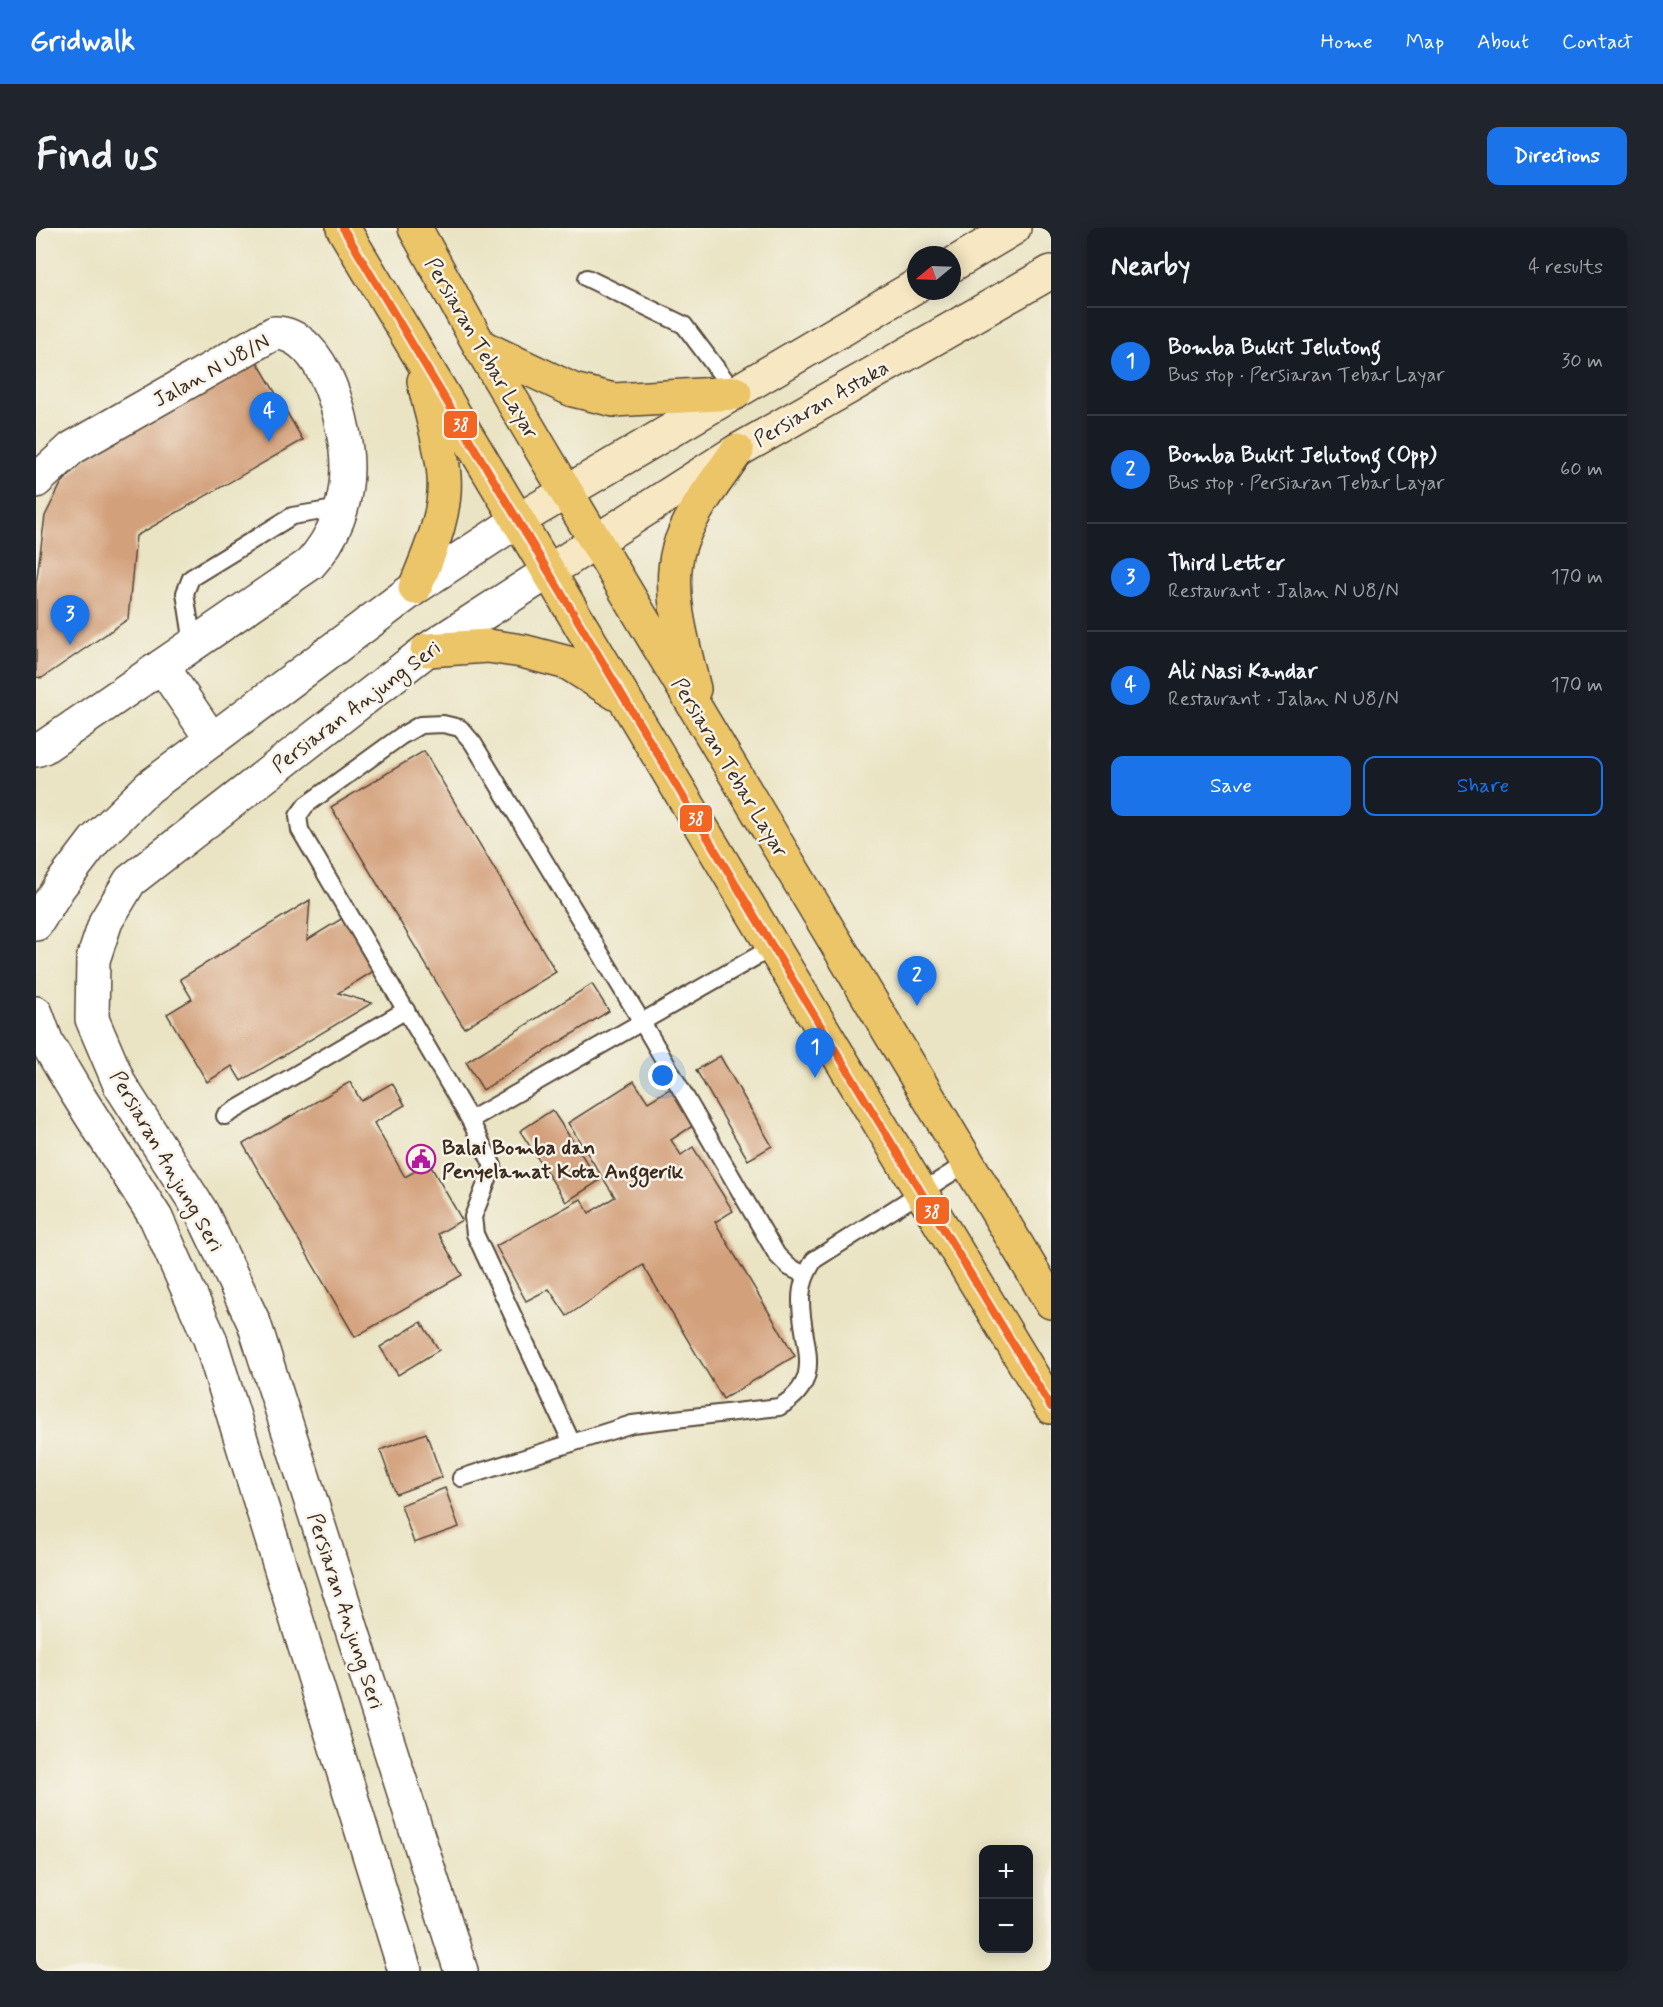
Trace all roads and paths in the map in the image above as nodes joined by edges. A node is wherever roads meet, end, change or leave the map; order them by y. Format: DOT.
graph roads {
  1 [pos="343,228"];
  2 [pos="415,228"];
  3 [pos="1014,228"];
  4 [pos="961,260"];
  5 [pos="1051,272"];
  6 [pos="587,278"];
  7 [pos="907,291"];
  8 [pos="480,346"];
  9 [pos="418,356"];
  10 [pos="735,393"];
  11 [pos="737,451"];
  12 [pos="36,481"];
  13 [pos="567,493"];
  14 [pos="341,508"];
  15 [pos="517,521"];
  16 [pos="596,542"];
  17 [pos="548,572"];
  18 [pos="415,588"];
  19 [pos="193,644"];
  20 [pos="427,650"];
  21 [pos="162,666"];
  22 [pos="623,698"];
  23 [pos="700,718"];
  24 [pos="212,740"];
  25 [pos="36,750"];
  26 [pos="36,924"];
  27 [pos="772,948"];
  28 [pos="406,1010"];
  29 [pos="36,1013"];
  30 [pos="642,1022"];
  31 [pos="225,1116"];
  32 [pos="470,1120"];
  33 [pos="968,1163"];
  34 [pos="920,1192"];
  35 [pos="805,1275"];
  36 [pos="1051,1302"];
  37 [pos="1051,1407"];
  38 [pos="572,1443"];
  39 [pos="461,1478"];
  40 [pos="405,1971"];
  41 [pos="461,1971"];
  1 -- 9 [label="main road"];
  2 -- 8 [label="main road, Persiaran Tebar Layar"];
  3 -- 4 [label="main road"];
  5 -- 11 [label="main road, Persiaran Astaka"];
  6 -- 10 [label="lane"];
  7 -- 10 [label="main road"];
  8 -- 10 [label="main road"];
  8 -- 13 [label="main road, Persiaran Tebar Layar"];
  9 -- 15 [label="main road"];
  9 -- 18 [label="main road"];
  10 -- 13 [label="main road"];
  11 -- 16 [label="main road, Persiaran Astaka"];
  11 -- 23 [label="main road"];
  12 -- 14 [label="street, Jalan N U8/N"];
  13 -- 15 [label="main road"];
  13 -- 16 [label="main road, Persiaran Tebar Layar"];
  14 -- 19 [label="street, Jalan N U8/N"];
  14 -- 19 [label="lane"];
  15 -- 17 [label="main road"];
  15 -- 18 [label="street"];
  16 -- 17 [label="main road, Persiaran Astaka"];
  16 -- 23 [label="main road, Persiaran Tebar Layar"];
  17 -- 20 [label="street, Persiaran Anjung Seri"];
  17 -- 22 [label="main road"];
  18 -- 24 [label="street"];
  19 -- 21 [label="street, Jalan N U8/N"];
  20 -- 22 [label="main road"];
  20 -- 41 [label="street, Persiaran Anjung Seri"];
  21 -- 24 [label="street"];
  21 -- 25 [label="street, Jalan N U8/N"];
  22 -- 27 [label="main road"];
  23 -- 33 [label="main road, Persiaran Tebar Layar"];
  24 -- 26 [label="street"];
  27 -- 30 [label="lane"];
  27 -- 34 [label="main road"];
  28 -- 30 [label="lane"];
  28 -- 31 [label="lane"];
  28 -- 32 [label="lane"];
  29 -- 40 [label="street, Persiaran Anjung Seri"];
  30 -- 32 [label="lane"];
  30 -- 35 [label="lane"];
  32 -- 38 [label="lane"];
  33 -- 34 [label="lane"];
  33 -- 36 [label="main road, Persiaran Tebar Layar"];
  34 -- 35 [label="lane"];
  34 -- 37 [label="main road"];
  35 -- 38 [label="lane"];
  38 -- 39 [label="lane"];
}
